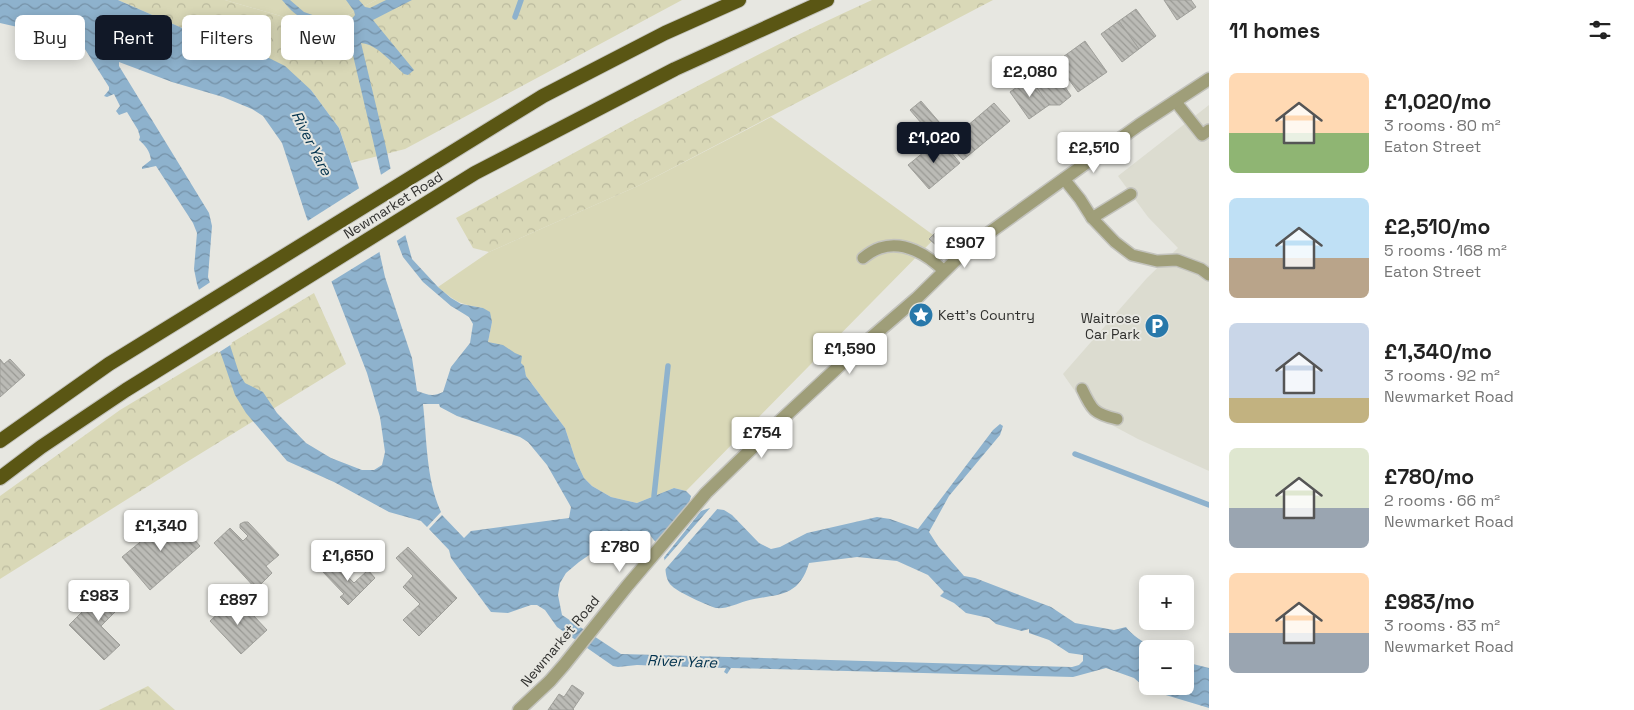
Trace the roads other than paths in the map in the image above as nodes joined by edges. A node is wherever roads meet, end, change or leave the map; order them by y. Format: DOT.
graph roads {
  1 [pos="739,0"];
  2 [pos="827,0"];
  3 [pos="1209,79"];
  4 [pos="1176,101"];
  5 [pos="1206,132"];
  6 [pos="1064,179"];
  7 [pos="1131,194"];
  8 [pos="1092,218"];
  9 [pos="863,258"];
  10 [pos="944,271"];
  11 [pos="1209,275"];
  12 [pos="1082,389"];
  13 [pos="1117,419"];
  14 [pos="0,441"];
  15 [pos="0,478"];
  16 [pos="519,710"];
  1 -- 14 [label="highway, Newmarket Road"];
  2 -- 15 [label="highway, Newmarket Road"];
  3 -- 4 [label="street, Newmarket Road"];
  4 -- 5 [label="lane"];
  4 -- 6 [label="street, Newmarket Road"];
  6 -- 8 [label="lane"];
  6 -- 10 [label="street, Newmarket Road"];
  7 -- 8 [label="lane"];
  8 -- 11 [label="lane"];
  9 -- 10 [label="lane"];
  10 -- 16 [label="street, Newmarket Road"];
  12 -- 13 [label="lane"];
}
